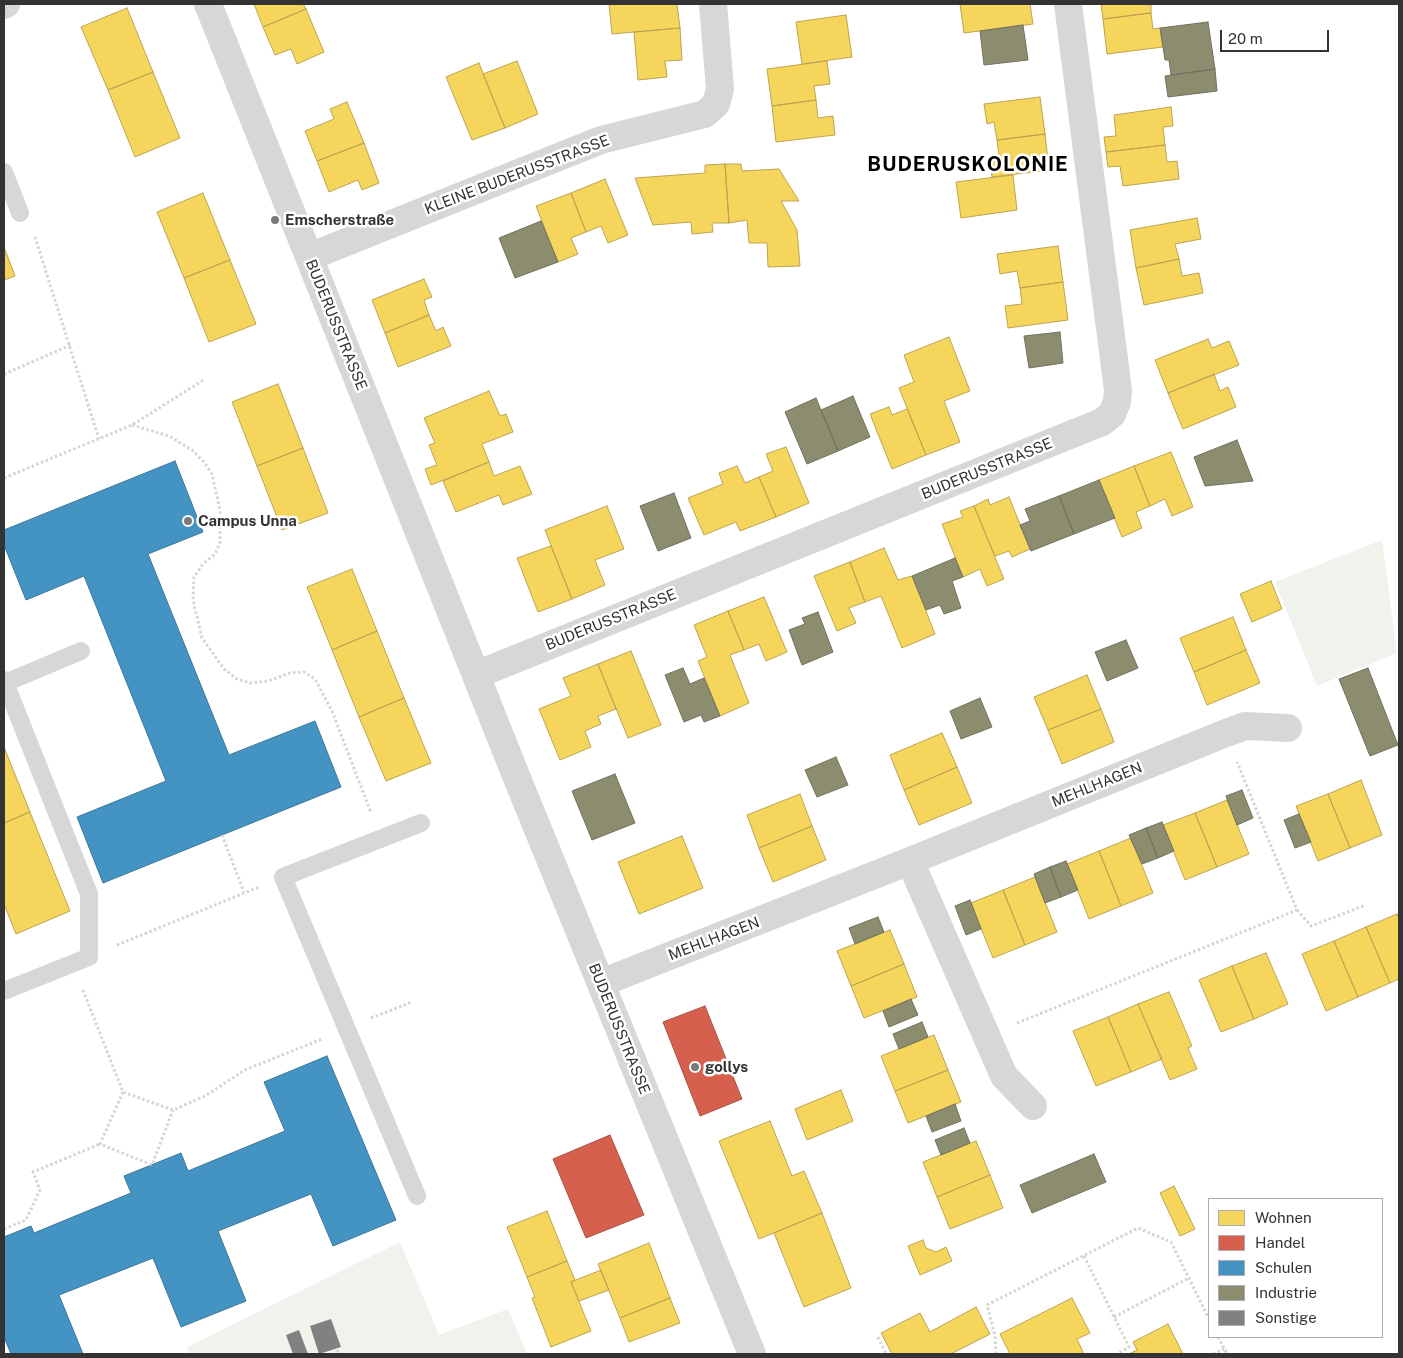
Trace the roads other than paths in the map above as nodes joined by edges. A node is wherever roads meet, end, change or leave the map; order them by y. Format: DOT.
graph roads {
  1 [pos="208,4"];
  2 [pos="714,4"];
  3 [pos="1068,4"];
  4 [pos="4,172"];
  5 [pos="20,213"];
  6 [pos="309,257"];
  7 [pos="81,651"];
  8 [pos="476,675"];
  9 [pos="4,682"];
  10 [pos="1288,728"];
  11 [pos="421,822"];
  12 [pos="910,862"];
  13 [pos="601,984"];
  14 [pos="4,991"];
  15 [pos="1033,1106"];
  16 [pos="417,1196"];
  17 [pos="748,1353"];
  1 -- 6 [label="street, BUDERUSSTRASSE"];
  2 -- 6 [label="street, KLEINE BUDERUSSTRASSE"];
  3 -- 8 [label="street, BUDERUSSTRASSE"];
  4 -- 5 [label="lane"];
  6 -- 8 [label="street, BUDERUSSTRASSE"];
  7 -- 9 [label="lane"];
  8 -- 13 [label="street, BUDERUSSTRASSE"];
  9 -- 14 [label="lane"];
  10 -- 12 [label="street, MEHLHAGEN"];
  11 -- 16 [label="lane"];
  12 -- 13 [label="street, MEHLHAGEN"];
  12 -- 15 [label="street"];
  13 -- 17 [label="street, BUDERUSSTRASSE"];
}
